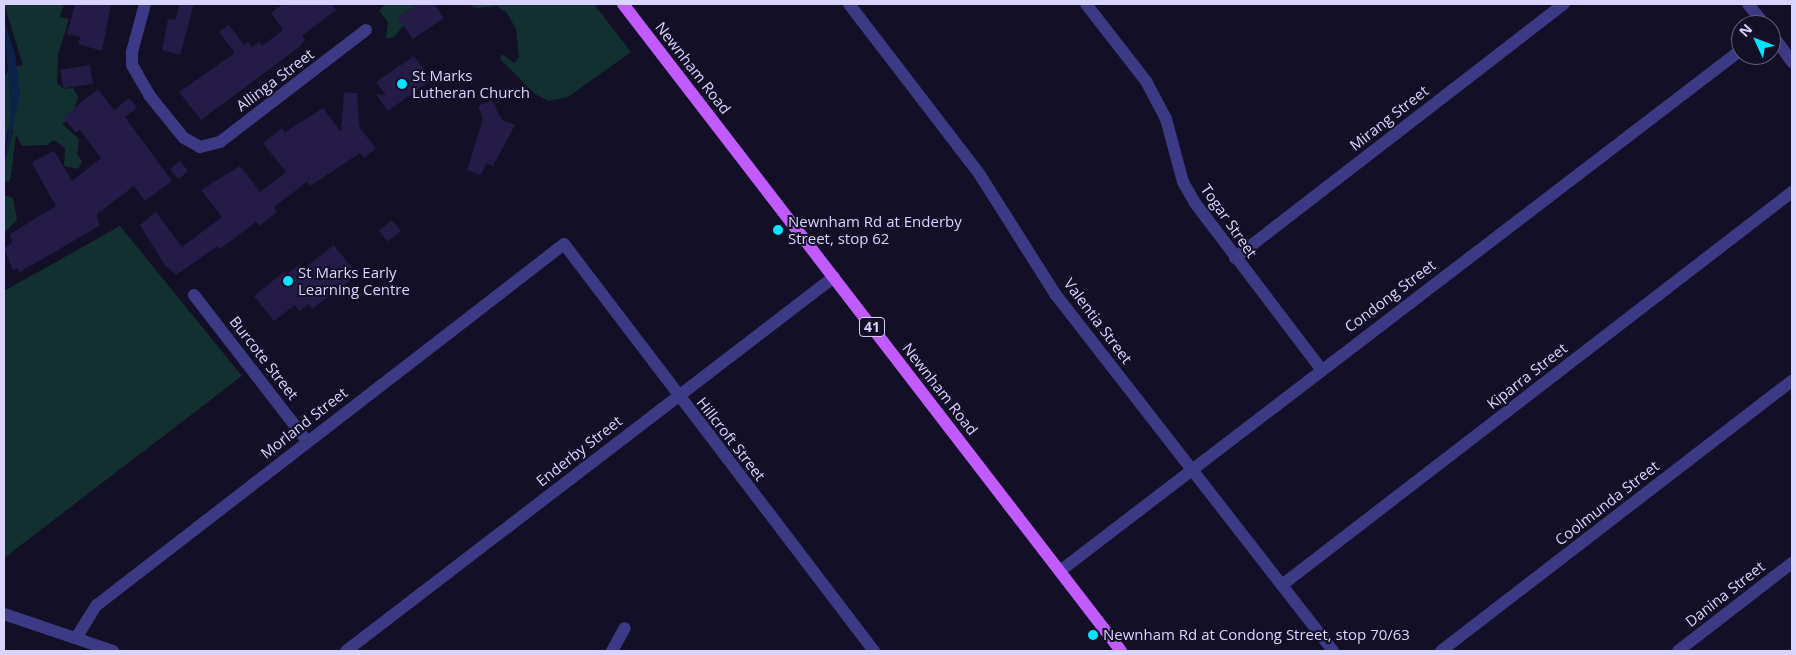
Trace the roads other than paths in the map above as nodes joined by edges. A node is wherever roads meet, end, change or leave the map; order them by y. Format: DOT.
graph roads {
  1 [pos="145,4"];
  2 [pos="623,4"];
  3 [pos="849,4"];
  4 [pos="1086,4"];
  5 [pos="1564,4"];
  6 [pos="1748,4"];
  7 [pos="1757,15"];
  8 [pos="366,30"];
  9 [pos="1781,47"];
  10 [pos="1731,58"];
  11 [pos="1792,62"];
  12 [pos="1792,192"];
  13 [pos="564,244"];
  14 [pos="1235,258"];
  15 [pos="834,277"];
  16 [pos="194,296"];
  17 [pos="1321,369"];
  18 [pos="1792,381"];
  19 [pos="677,396"];
  20 [pos="307,441"];
  21 [pos="1193,470"];
  22 [pos="1792,563"];
  23 [pos="1060,571"];
  24 [pos="1282,585"];
  25 [pos="4,614"];
  26 [pos="624,628"];
  27 [pos="76,638"];
  28 [pos="113,651"];
  29 [pos="346,651"];
  30 [pos="612,651"];
  31 [pos="874,651"];
  32 [pos="1121,651"];
  33 [pos="1333,651"];
  34 [pos="1441,651"];
  35 [pos="1678,651"];
  1 -- 8 [label="street, Allinga Street"];
  2 -- 15 [label="main road, Newnham Road / 41"];
  3 -- 21 [label="street, Valentia Street"];
  4 -- 14 [label="street, Togar Street"];
  5 -- 14 [label="street, Mirang Street"];
  6 -- 7 [label="street"];
  9 -- 11 [label="street"];
  10 -- 17 [label="street, Condong Street"];
  12 -- 24 [label="street, Kiparra Street"];
  13 -- 19 [label="street, Hillcroft Street"];
  13 -- 20 [label="street, Morland Street"];
  14 -- 17 [label="street, Togar Street"];
  15 -- 19 [label="street, Enderby Street"];
  15 -- 23 [label="main road, Newnham Road / 41"];
  16 -- 20 [label="street, Burcote Street"];
  17 -- 21 [label="street, Condong Street"];
  18 -- 34 [label="street, Coolmunda Street"];
  19 -- 29 [label="street, Enderby Street"];
  19 -- 31 [label="street, Hillcroft Street"];
  20 -- 27 [label="street, Morland Street"];
  21 -- 23 [label="street, Condong Street"];
  21 -- 24 [label="street, Valentia Street"];
  22 -- 35 [label="street, Danina Street"];
  23 -- 32 [label="main road, Newnham Road / 41"];
  24 -- 33 [label="street, Valentia Street"];
  25 -- 27 [label="street"];
  26 -- 30 [label="street"];
  27 -- 28 [label="street"];
}
